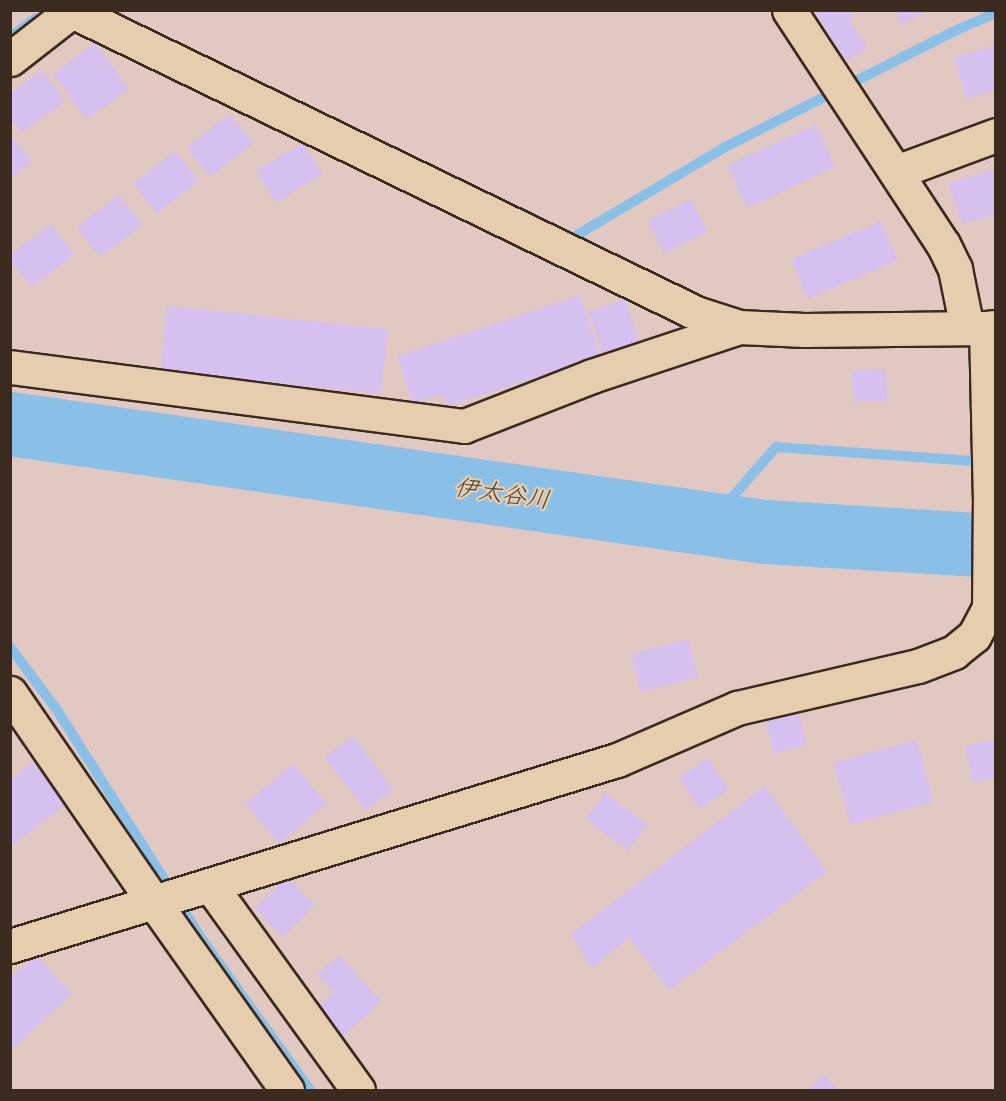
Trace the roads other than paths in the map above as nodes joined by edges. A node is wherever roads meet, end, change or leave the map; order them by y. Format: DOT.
graph roads {
  1 [pos="789,10"];
  2 [pos="72,11"];
  3 [pos="10,59"];
  4 [pos="996,135"];
  5 [pos="896,172"];
  6 [pos="739,327"];
  7 [pos="983,328"];
  8 [pos="10,367"];
  9 [pos="992,607"];
  10 [pos="10,693"];
  11 [pos="210,885"];
  12 [pos="153,901"];
  13 [pos="10,946"];
  14 [pos="287,1090"];
  15 [pos="358,1090"];
  1 -- 5 [label="street"];
  2 -- 3 [label="street"];
  2 -- 6 [label="street"];
  4 -- 5 [label="street"];
  5 -- 7 [label="street"];
  6 -- 7 [label="street"];
  6 -- 8 [label="street"];
  7 -- 9 [label="street"];
  9 -- 11 [label="street"];
  10 -- 12 [label="street"];
  11 -- 12 [label="street"];
  11 -- 15 [label="street"];
  12 -- 13 [label="street"];
  12 -- 14 [label="street"];
}
